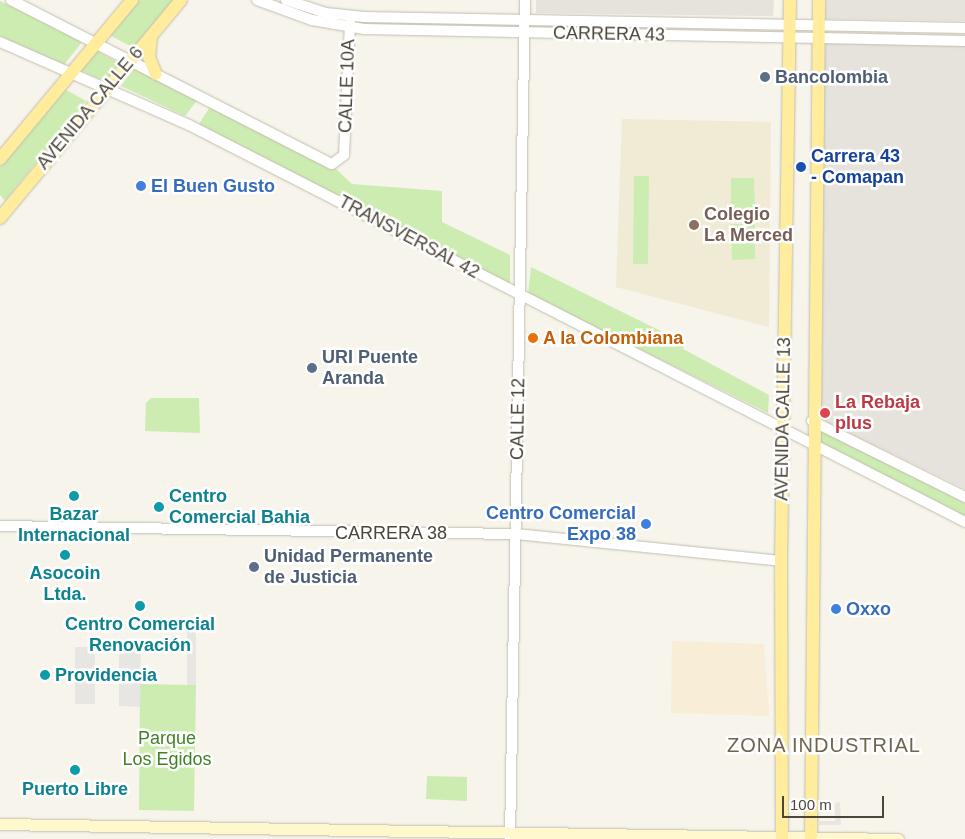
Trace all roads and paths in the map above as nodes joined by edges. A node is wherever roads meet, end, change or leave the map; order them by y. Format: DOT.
graph roads {
  1 [pos="11,0"];
  2 [pos="132,0"];
  3 [pos="181,0"];
  4 [pos="257,0"];
  5 [pos="286,0"];
  6 [pos="526,0"];
  7 [pos="790,0"];
  8 [pos="818,0"];
  9 [pos="350,16"];
  10 [pos="525,19"];
  11 [pos="350,28"];
  12 [pos="965,28"];
  13 [pos="818,29"];
  14 [pos="790,30"];
  15 [pos="525,32"];
  16 [pos="152,36"];
  17 [pos="965,41"];
  18 [pos="0,42"];
  19 [pos="94,44"];
  20 [pos="130,61"];
  21 [pos="68,72"];
  22 [pos="156,74"];
  23 [pos="107,87"];
  24 [pos="0,159"];
  25 [pos="0,201"];
  26 [pos="2,216"];
  27 [pos="520,295"];
  28 [pos="812,421"];
  29 [pos="782,427"];
  30 [pos="812,442"];
  31 [pos="965,497"];
  32 [pos="965,522"];
  33 [pos="0,526"];
  34 [pos="516,534"];
  35 [pos="781,561"];
  36 [pos="3,824"];
  37 [pos="510,834"];
  38 [pos="782,837"];
  39 [pos="811,837"];
  40 [pos="898,839"];
  1 -- 19 [label="street"];
  2 -- 19 [label="main road"];
  3 -- 16 [label="main road, AVENIDA CALLE 6"];
  4 -- 11 [label="street, CARRERA 43"];
  5 -- 9 [label="street, CARRERA 43"];
  6 -- 10 [label="street, CALLE 12"];
  7 -- 14 [label="main road, AVENIDA CALLE 13"];
  8 -- 13 [label="main road, AVENIDA CALLE 13"];
  9 -- 10 [label="street, CARRERA 43"];
  9 -- 11 [label="street, CALLE 10A"];
  10 -- 14 [label="street, CARRERA 43"];
  10 -- 15 [label="street, CALLE 12"];
  11 -- 15 [label="street, CARRERA 43"];
  11 -- 22 [label="street, CALLE 10A"];
  12 -- 13 [label="street, CARRERA 43"];
  13 -- 14 [label="street, CARRERA 43"];
  13 -- 17 [label="street, CARRERA 43"];
  13 -- 28 [label="main road, AVENIDA CALLE 13"];
  14 -- 15 [label="street, CARRERA 43"];
  14 -- 29 [label="main road, AVENIDA CALLE 13"];
  15 -- 27 [label="street, CALLE 12"];
  16 -- 20 [label="main road, AVENIDA CALLE 6"];
  16 -- 22 [label="main road"];
  18 -- 21 [label="street, TRANSVERSAL 42"];
  19 -- 20 [label="street"];
  19 -- 21 [label="main road"];
  20 -- 22 [label="street"];
  20 -- 23 [label="main road, AVENIDA CALLE 6"];
  21 -- 23 [label="street, TRANSVERSAL 42"];
  21 -- 24 [label="main road"];
  23 -- 26 [label="main road, AVENIDA CALLE 6"];
  23 -- 27 [label="street, TRANSVERSAL 42"];
  25 -- 26 [label="main road"];
  27 -- 29 [label="street, TRANSVERSAL 42"];
  27 -- 34 [label="street, CALLE 12"];
  28 -- 30 [label="main road, AVENIDA CALLE 13"];
  28 -- 31 [label="street"];
  29 -- 30 [label="street, TRANSVERSAL 42"];
  29 -- 35 [label="main road, AVENIDA CALLE 13"];
  30 -- 32 [label="street, TRANSVERSAL 42"];
  30 -- 39 [label="main road, AVENIDA CALLE 13"];
  33 -- 34 [label="street, CARRERA 38"];
  34 -- 35 [label="street, CARRERA 38"];
  34 -- 37 [label="street, CALLE 12"];
  35 -- 38 [label="main road, AVENIDA CALLE 13"];
  36 -- 37 [label="main road"];
  37 -- 38 [label="main road"];
  38 -- 39 [label="main road"];
  39 -- 40 [label="main road"];
}
